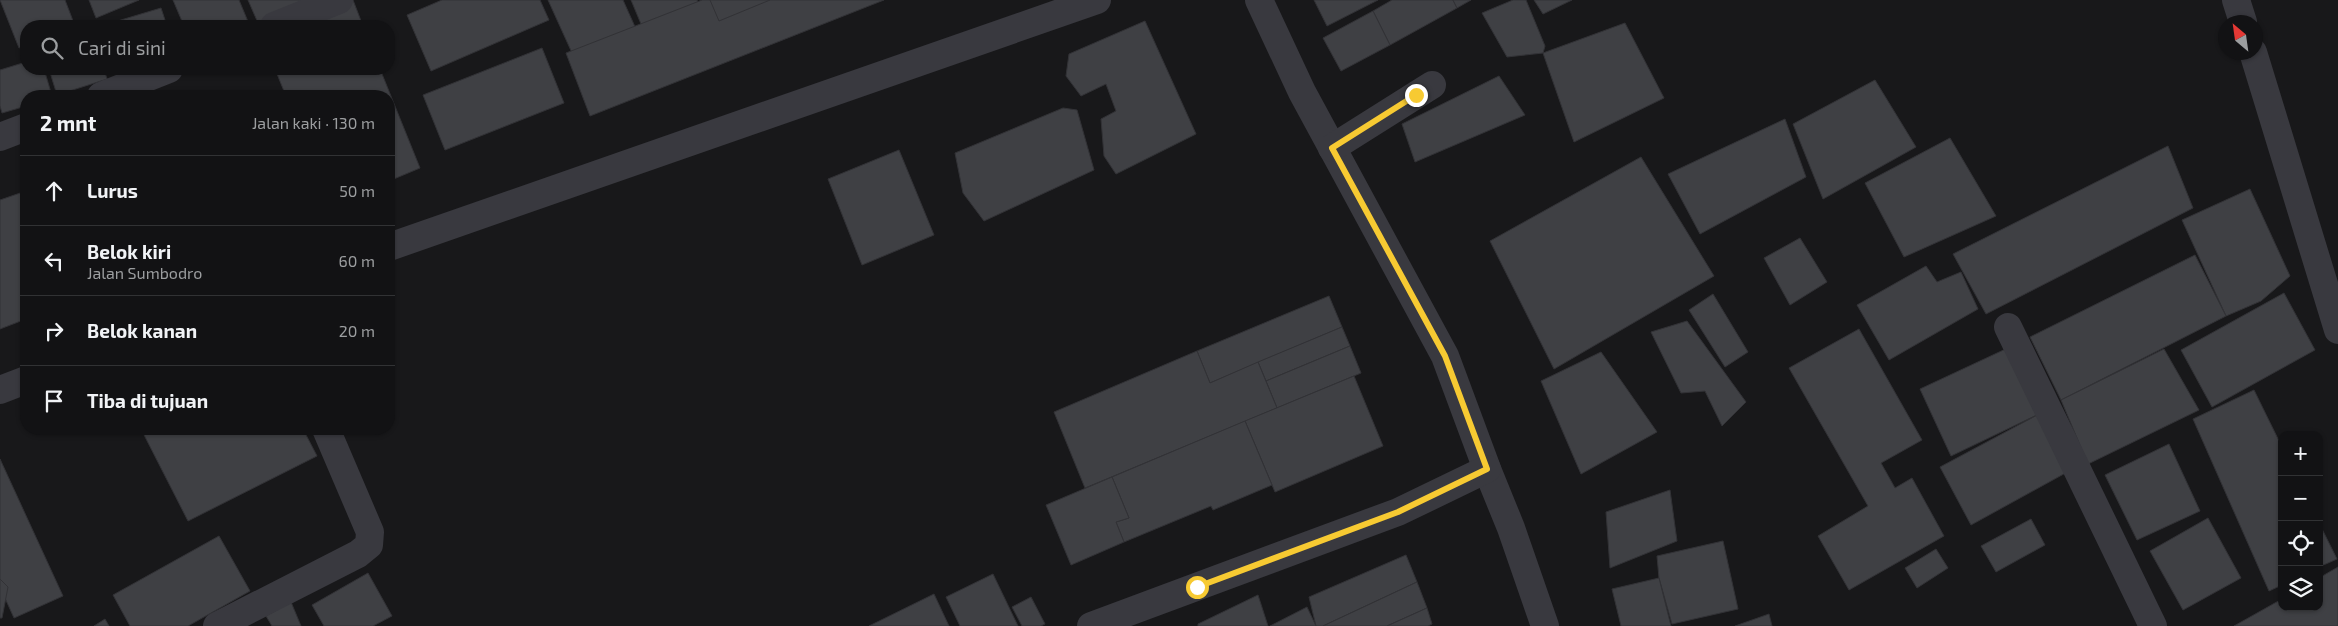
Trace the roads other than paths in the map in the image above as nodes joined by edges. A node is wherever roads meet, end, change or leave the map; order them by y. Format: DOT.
graph roads {
  1 [pos="339,0"];
  2 [pos="1098,0"];
  3 [pos="1258,0"];
  4 [pos="2236,0"];
  5 [pos="2241,15"];
  6 [pos="289,20"];
  7 [pos="2255,60"];
  8 [pos="154,75"];
  9 [pos="1432,85"];
  10 [pos="116,90"];
  11 [pos="20,129"];
  12 [pos="0,137"];
  13 [pos="1332,148"];
  14 [pos="395,245"];
  15 [pos="2008,327"];
  16 [pos="2338,330"];
  17 [pos="20,382"];
  18 [pos="0,390"];
  19 [pos="329,435"];
  20 [pos="1487,469"];
  21 [pos="217,626"];
  22 [pos="1090,626"];
  23 [pos="1545,626"];
  24 [pos="2154,626"];
  1 -- 6 [label="street"];
  2 -- 14 [label="street"];
  3 -- 13 [label="street"];
  4 -- 5 [label="street"];
  7 -- 16 [label="street"];
  8 -- 10 [label="street"];
  9 -- 13 [label="street"];
  11 -- 12 [label="street"];
  13 -- 20 [label="street"];
  15 -- 24 [label="street"];
  17 -- 18 [label="street"];
  19 -- 21 [label="street"];
  20 -- 22 [label="street"];
  20 -- 23 [label="street"];
}
